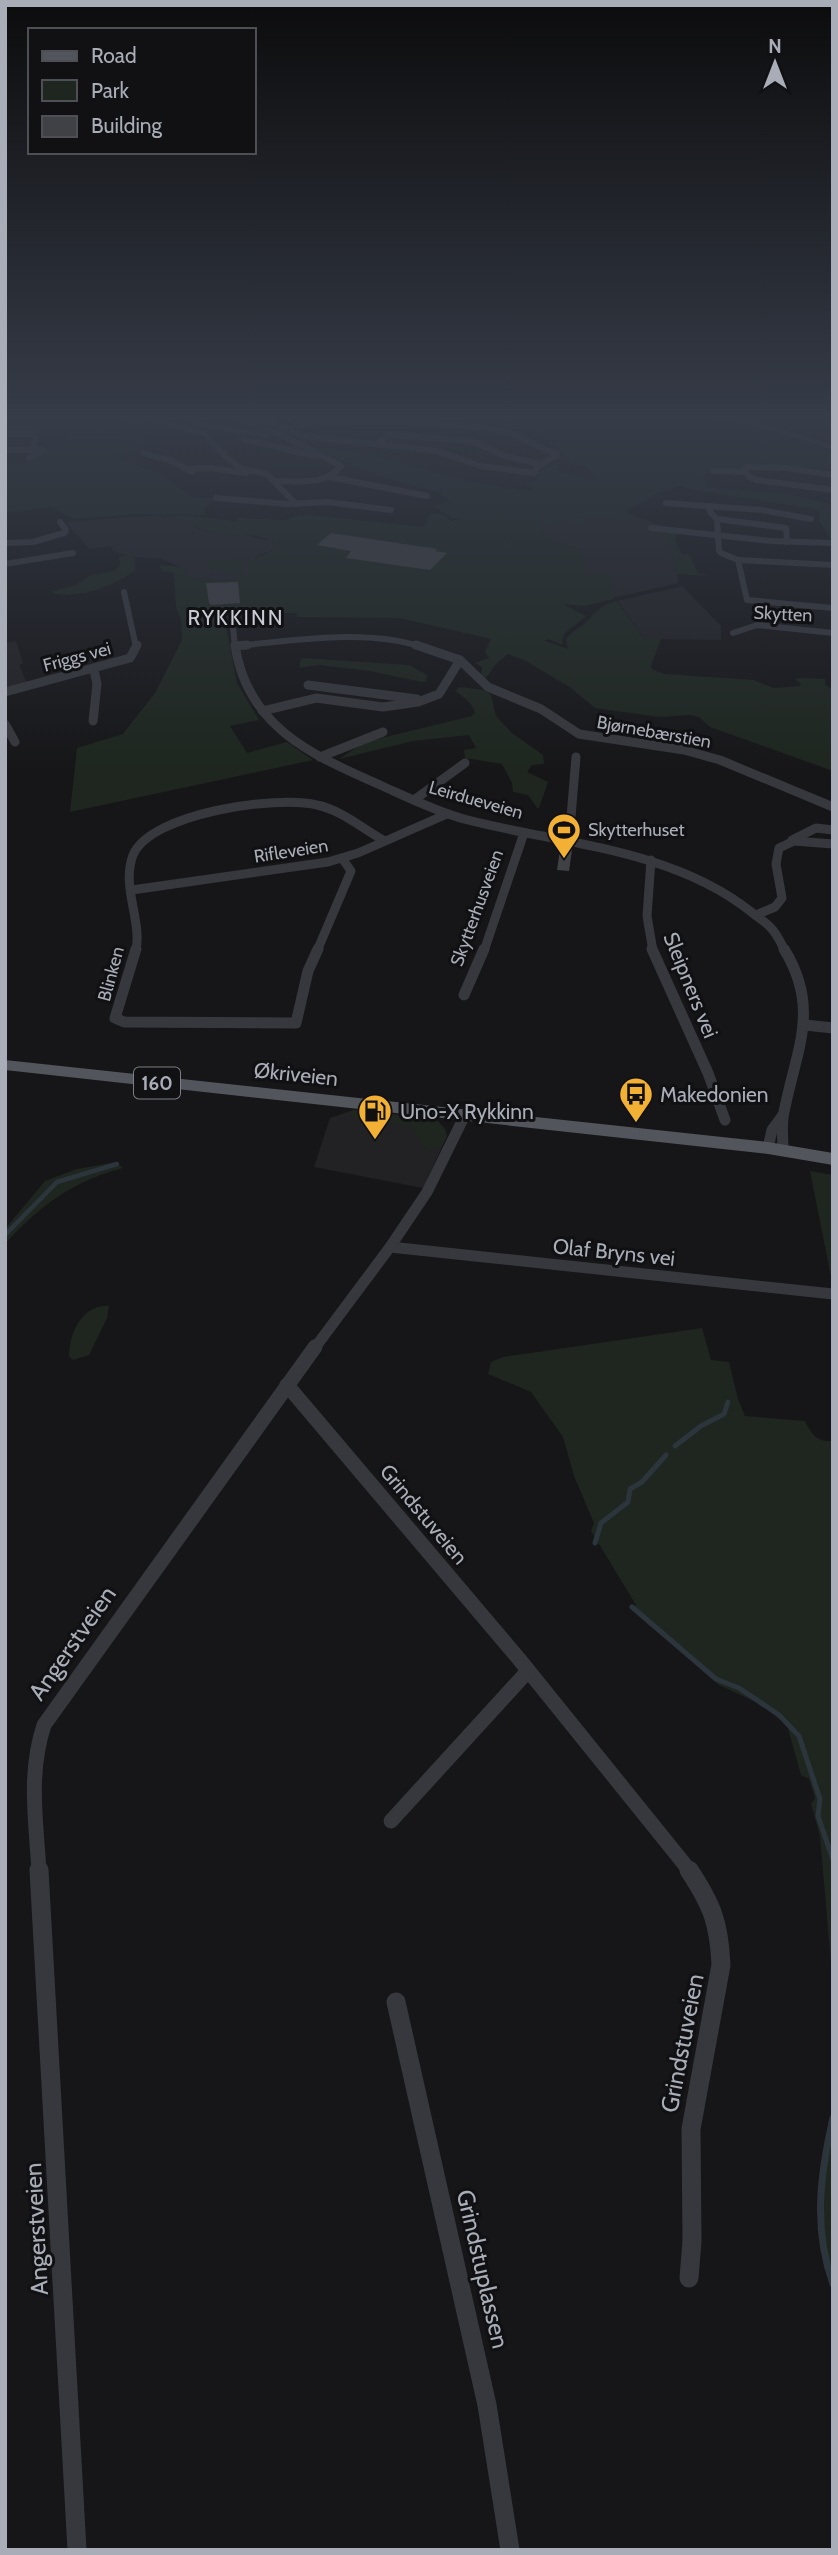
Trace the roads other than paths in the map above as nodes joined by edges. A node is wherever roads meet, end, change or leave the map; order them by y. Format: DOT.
graph roads {
  1 [pos="63,533"];
  2 [pos="695,533"];
  3 [pos="786,533"];
  4 [pos="719,536"];
  5 [pos="787,542"];
  6 [pos="5,543"];
  7 [pos="833,543"];
  8 [pos="73,552"];
  9 [pos="738,561"];
  10 [pos="5,564"];
  11 [pos="833,565"];
  12 [pos="124,592"];
  13 [pos="833,607"];
  14 [pos="236,614"];
  15 [pos="733,633"];
  16 [pos="833,633"];
  17 [pos="235,646"];
  18 [pos="460,660"];
  19 [pos="94,670"];
  20 [pos="308,685"];
  21 [pos="5,692"];
  22 [pos="425,700"];
  23 [pos="262,712"];
  24 [pos="93,721"];
  25 [pos="5,724"];
  26 [pos="383,732"];
  27 [pos="15,742"];
  28 [pos="320,757"];
  29 [pos="576,757"];
  30 [pos="465,764"];
  31 [pos="414,800"];
  32 [pos="833,807"];
  33 [pos="447,814"];
  34 [pos="833,830"];
  35 [pos="524,833"];
  36 [pos="383,840"];
  37 [pos="791,840"];
  38 [pos="569,841"];
  39 [pos="833,844"];
  40 [pos="342,858"];
  41 [pos="651,860"];
  42 [pos="132,890"];
  43 [pos="756,915"];
  44 [pos="464,995"];
  45 [pos="805,1025"];
  46 [pos="833,1028"];
  47 [pos="5,1065"];
  48 [pos="465,1115"];
  49 [pos="725,1120"];
  50 [pos="776,1149"];
  51 [pos="833,1159"];
  52 [pos="390,1247"];
  53 [pos="833,1294"];
  54 [pos="287,1385"];
  55 [pos="528,1671"];
  56 [pos="391,1821"];
  57 [pos="396,2002"];
  58 [pos="689,2278"];
  59 [pos="77,2550"];
  60 [pos="510,2550"];
  1 -- 6 [label="street"];
  2 -- 4 [label="street"];
  3 -- 5 [label="street"];
  4 -- 5 [label="street"];
  4 -- 9 [label="street"];
  5 -- 7 [label="street"];
  8 -- 10 [label="street"];
  9 -- 11 [label="street"];
  9 -- 13 [label="street"];
  12 -- 19 [label="street, Friggs vei"];
  14 -- 17 [label="street, Leirdueveien"];
  15 -- 16 [label="street, Skytten"];
  17 -- 18 [label="street, Bjørnebærstien"];
  17 -- 23 [label="street, Leirdueveien"];
  18 -- 22 [label="street"];
  18 -- 32 [label="street, Bjørnebærstien"];
  19 -- 21 [label="street, Friggs vei"];
  19 -- 24 [label="street"];
  20 -- 22 [label="street"];
  22 -- 23 [label="street"];
  23 -- 28 [label="street, Leirdueveien"];
  25 -- 27 [label="street"];
  26 -- 28 [label="street"];
  28 -- 31 [label="street, Leirdueveien"];
  29 -- 38 [label="street"];
  30 -- 31 [label="street, Leirdueveien"];
  31 -- 33 [label="street, Leirdueveien"];
  33 -- 35 [label="street, Leirdueveien"];
  33 -- 36 [label="street, Rifleveien"];
  34 -- 37 [label="street"];
  35 -- 38 [label="street, Leirdueveien"];
  35 -- 44 [label="street, Skytterhusveien"];
  36 -- 40 [label="street, Rifleveien"];
  36 -- 42 [label="street, Blinken"];
  37 -- 39 [label="street"];
  37 -- 43 [label="street"];
  38 -- 41 [label="street, Leirdueveien"];
  40 -- 42 [label="street, Rifleveien"];
  40 -- 42 [label="street, Blinken"];
  41 -- 43 [label="street, Leirdueveien"];
  41 -- 49 [label="street, Sleipners vei"];
  43 -- 45 [label="street, Leirdueveien"];
  45 -- 46 [label="street"];
  45 -- 50 [label="street, Leirdueveien"];
  47 -- 48 [label="main road, Økriveien / 160"];
  48 -- 50 [label="main road, Økriveien / 160"];
  48 -- 52 [label="street, Angerstveien"];
  50 -- 51 [label="main road, Økriveien / 160"];
  52 -- 53 [label="street, Olaf Bryns vei"];
  52 -- 54 [label="street, Angerstveien"];
  54 -- 55 [label="street, Grindstuveien"];
  54 -- 59 [label="street, Angerstveien"];
  55 -- 56 [label="street"];
  55 -- 58 [label="street, Grindstuveien"];
  57 -- 60 [label="street, Grindstuplassen"];
}
